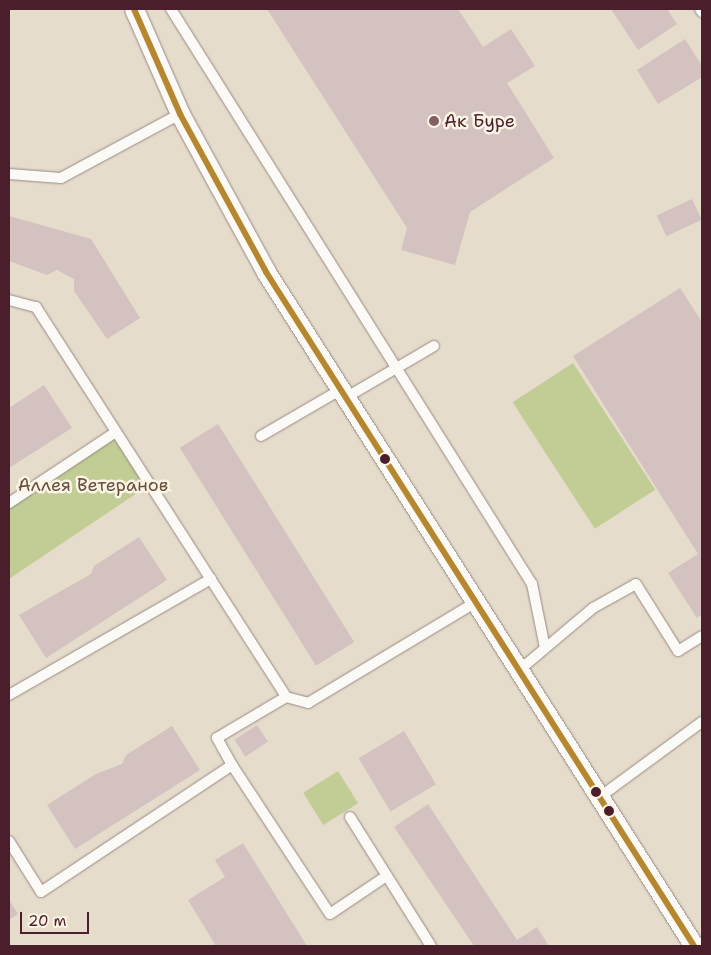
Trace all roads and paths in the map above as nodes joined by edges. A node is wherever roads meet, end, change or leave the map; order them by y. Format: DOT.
graph roads {
  1 [pos="134,9"];
  2 [pos="171,9"];
  3 [pos="180,114"];
  4 [pos="9,174"];
  5 [pos="9,300"];
  6 [pos="434,346"];
  7 [pos="395,369"];
  8 [pos="342,394"];
  9 [pos="116,432"];
  10 [pos="261,436"];
  11 [pos="9,503"];
  12 [pos="211,579"];
  13 [pos="474,604"];
  14 [pos="702,636"];
  15 [pos="545,648"];
  16 [pos="517,672"];
  17 [pos="9,695"];
  18 [pos="286,697"];
  19 [pos="702,722"];
  20 [pos="232,765"];
  21 [pos="597,799"];
  22 [pos="350,817"];
  23 [pos="9,841"];
  24 [pos="385,878"];
  25 [pos="431,946"];
  26 [pos="694,946"];
  1 -- 3 [label="street"];
  2 -- 7 [label="lane"];
  3 -- 4 [label="lane"];
  3 -- 8 [label="street"];
  5 -- 9 [label="lane"];
  6 -- 7 [label="lane"];
  7 -- 8 [label="lane"];
  7 -- 15 [label="lane"];
  8 -- 10 [label="lane"];
  8 -- 13 [label="street"];
  9 -- 11 [label="lane"];
  9 -- 12 [label="lane"];
  12 -- 17 [label="lane"];
  12 -- 18 [label="lane"];
  13 -- 16 [label="street"];
  13 -- 18 [label="lane"];
  14 -- 15 [label="lane"];
  15 -- 16 [label="lane"];
  16 -- 21 [label="street"];
  18 -- 20 [label="lane"];
  19 -- 21 [label="lane"];
  20 -- 23 [label="lane"];
  20 -- 24 [label="lane"];
  21 -- 26 [label="street"];
  22 -- 24 [label="lane"];
  24 -- 25 [label="lane"];
}
